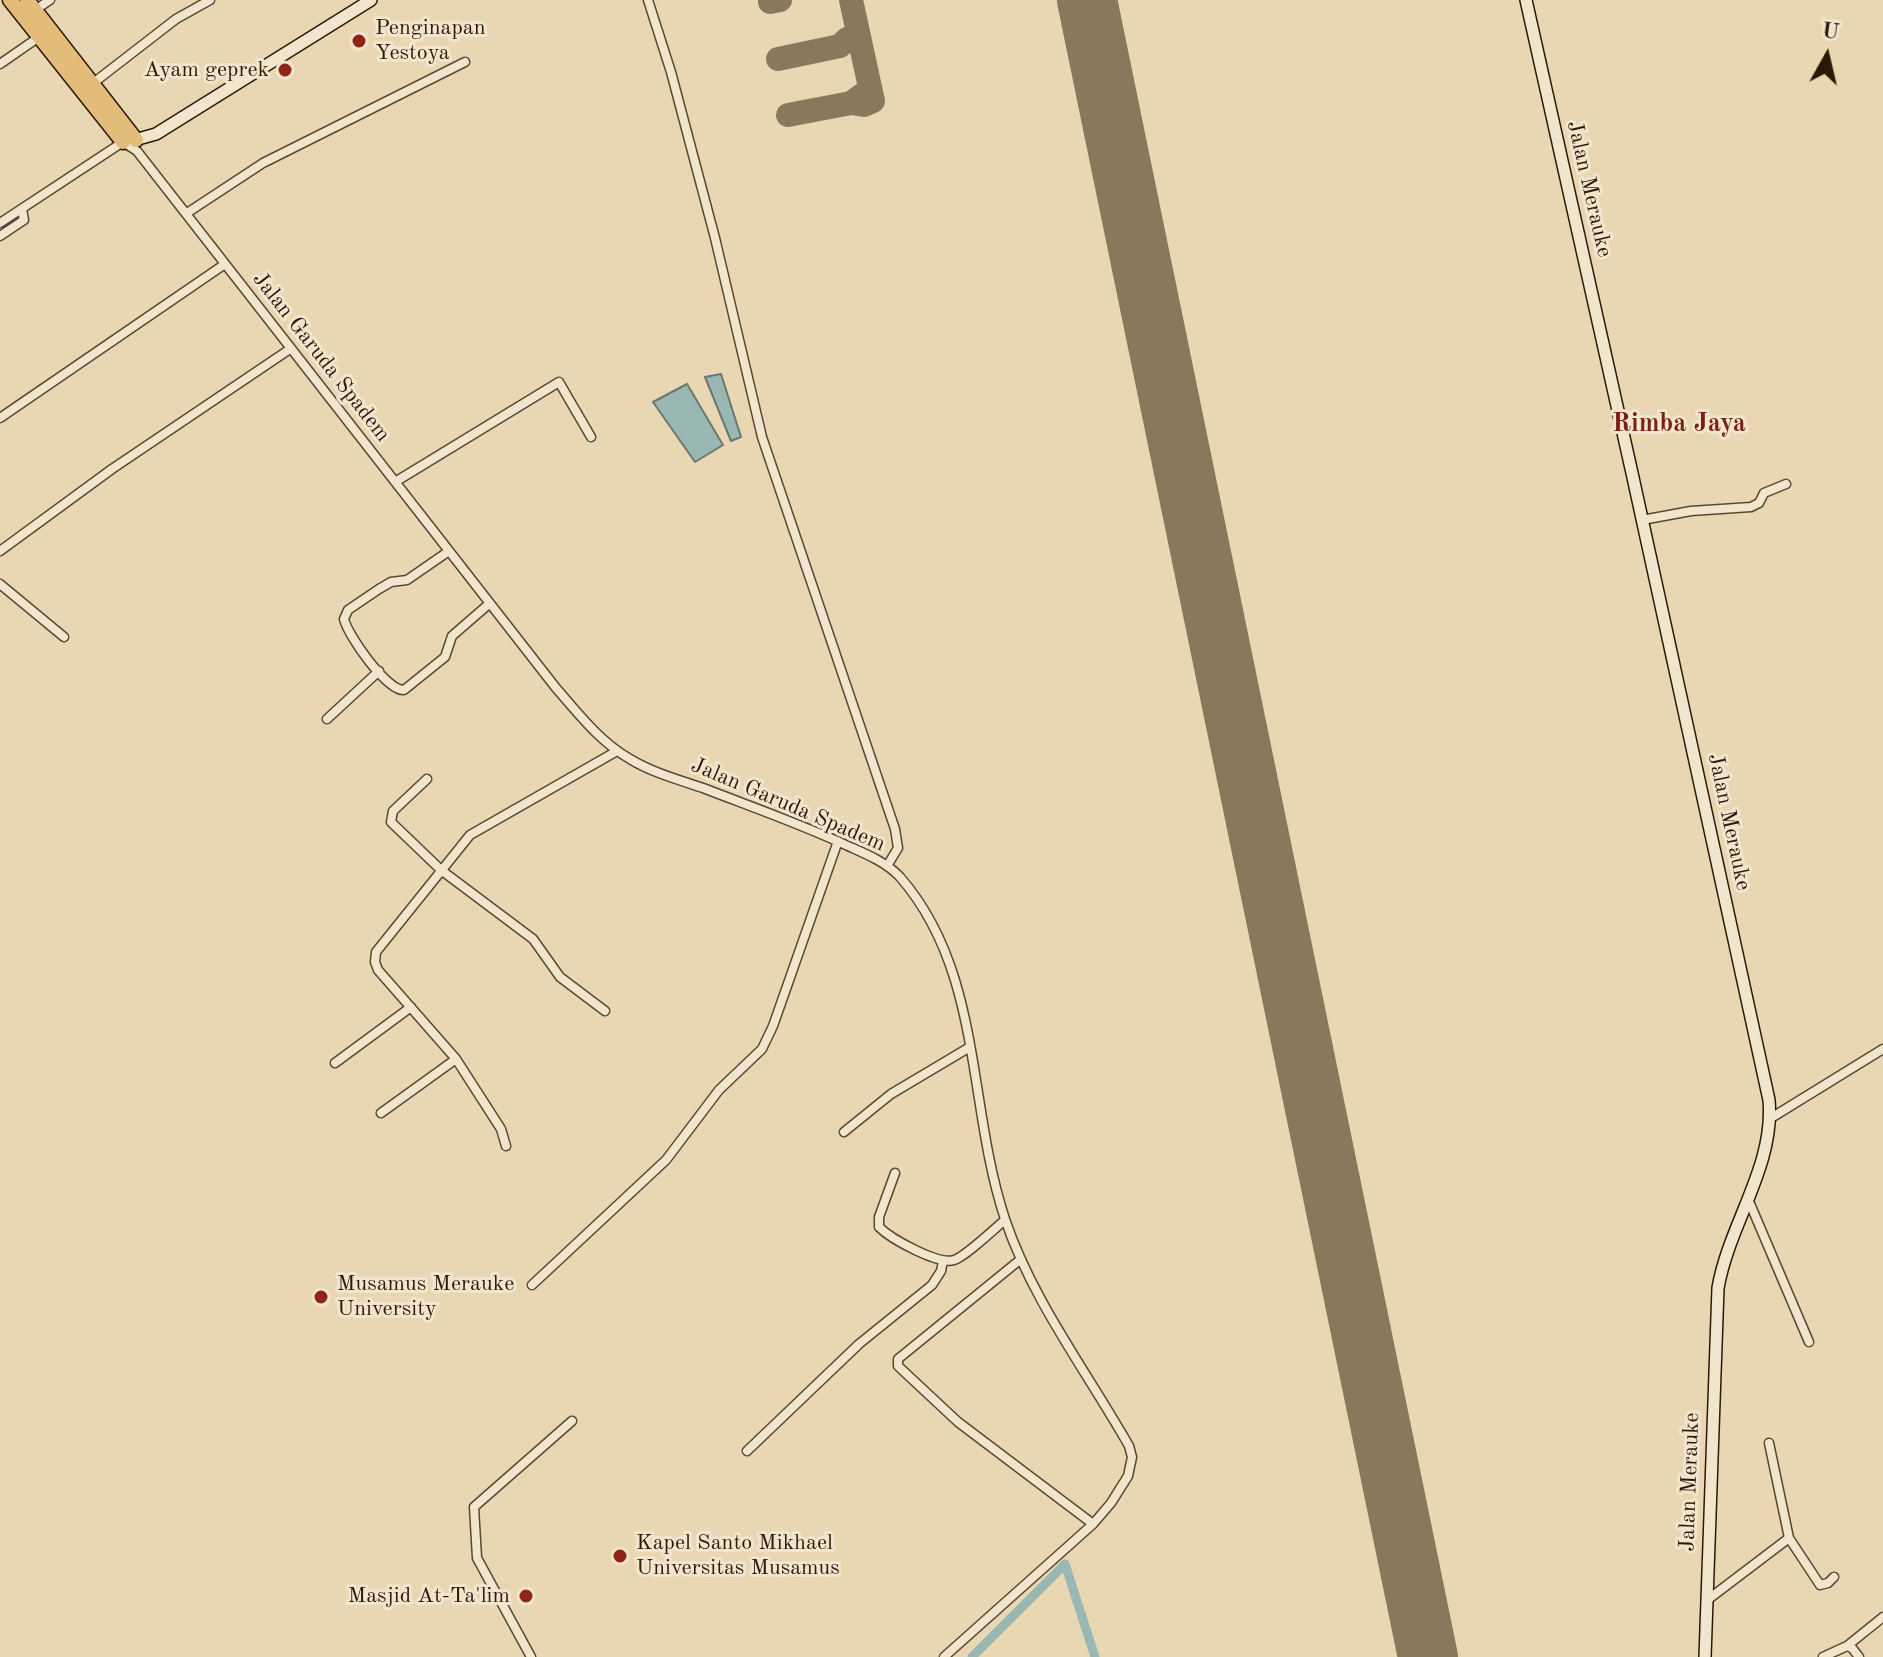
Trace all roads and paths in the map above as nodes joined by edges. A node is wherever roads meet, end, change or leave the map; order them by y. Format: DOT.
graph roads {
  1 [pos="10,0"];
  2 [pos="50,0"];
  3 [pos="210,0"];
  4 [pos="371,0"];
  5 [pos="648,0"];
  6 [pos="1526,0"];
  7 [pos="31,5"];
  8 [pos="39,37"];
  9 [pos="465,62"];
  10 [pos="0,64"];
  11 [pos="92,84"];
  12 [pos="132,144"];
  13 [pos="22,209"];
  14 [pos="187,213"];
  15 [pos="0,223"];
  16 [pos="0,236"];
  17 [pos="225,264"];
  18 [pos="290,349"];
  19 [pos="0,418"];
  20 [pos="591,437"];
  21 [pos="395,482"];
  22 [pos="1786,484"];
  23 [pos="1642,520"];
  24 [pos="0,551"];
  25 [pos="449,551"];
  26 [pos="0,584"];
  27 [pos="490,603"];
  28 [pos="64,637"];
  29 [pos="379,671"];
  30 [pos="327,719"];
  31 [pos="617,751"];
  32 [pos="427,779"];
  33 [pos="838,841"];
  34 [pos="887,866"];
  35 [pos="441,870"];
  36 [pos="411,1007"];
  37 [pos="605,1011"];
  38 [pos="970,1047"];
  39 [pos="1883,1049"];
  40 [pos="456,1059"];
  41 [pos="335,1063"];
  42 [pos="381,1113"];
  43 [pos="1771,1118"];
  44 [pos="844,1132"];
  45 [pos="506,1146"];
  46 [pos="895,1173"];
  47 [pos="1747,1198"];
  48 [pos="1005,1220"];
  49 [pos="1021,1259"];
  50 [pos="943,1261"];
  51 [pos="532,1285"];
  52 [pos="1809,1342"];
  53 [pos="572,1421"];
  54 [pos="1769,1443"];
  55 [pos="747,1451"];
  56 [pos="1093,1524"];
  57 [pos="1789,1538"];
  58 [pos="1834,1577"];
  59 [pos="1706,1601"];
  60 [pos="1883,1617"];
  61 [pos="1847,1646"];
  62 [pos="531,1657"];
  63 [pos="944,1657"];
  64 [pos="1705,1657"];
  65 [pos="1823,1657"];
  66 [pos="1859,1657"];
  1 -- 8 [label="highway"];
  2 -- 7 [label="street"];
  3 -- 11 [label="street"];
  4 -- 12 [label="street"];
  5 -- 34 [label="street"];
  6 -- 23 [label="street, Jalan Merauke"];
  7 -- 11 [label="highway"];
  8 -- 10 [label="street"];
  8 -- 12 [label="highway"];
  9 -- 14 [label="street"];
  11 -- 12 [label="highway"];
  12 -- 13 [label="street"];
  12 -- 14 [label="street, Jalan Garuda Spadem"];
  13 -- 15 [label="street"];
  13 -- 16 [label="street"];
  14 -- 17 [label="street, Jalan Garuda Spadem"];
  17 -- 18 [label="street, Jalan Garuda Spadem"];
  17 -- 19 [label="street"];
  18 -- 21 [label="street, Jalan Garuda Spadem"];
  18 -- 24 [label="street"];
  20 -- 21 [label="street"];
  21 -- 25 [label="street, Jalan Garuda Spadem"];
  22 -- 23 [label="street"];
  23 -- 43 [label="street, Jalan Merauke"];
  25 -- 27 [label="street, Jalan Garuda Spadem"];
  25 -- 29 [label="street"];
  26 -- 28 [label="street"];
  27 -- 29 [label="street"];
  27 -- 31 [label="street, Jalan Garuda Spadem"];
  29 -- 30 [label="street"];
  31 -- 33 [label="street, Jalan Garuda Spadem"];
  31 -- 35 [label="street"];
  32 -- 35 [label="street"];
  33 -- 34 [label="street, Jalan Garuda Spadem"];
  33 -- 51 [label="street"];
  34 -- 38 [label="street, Jalan Garuda Spadem"];
  35 -- 36 [label="street"];
  35 -- 37 [label="street"];
  36 -- 40 [label="street"];
  36 -- 41 [label="street"];
  38 -- 44 [label="street"];
  38 -- 48 [label="street, Jalan Garuda Spadem"];
  39 -- 43 [label="street"];
  40 -- 42 [label="street"];
  40 -- 45 [label="street"];
  43 -- 47 [label="street, Jalan Merauke"];
  46 -- 50 [label="street"];
  47 -- 52 [label="street"];
  47 -- 59 [label="street, Jalan Merauke"];
  48 -- 49 [label="street, Jalan Garuda Spadem"];
  48 -- 50 [label="street"];
  49 -- 56 [label="street, Jalan Garuda Spadem"];
  49 -- 56 [label="street"];
  50 -- 55 [label="street"];
  53 -- 62 [label="street"];
  54 -- 57 [label="street"];
  56 -- 63 [label="street, Jalan Garuda Spadem"];
  57 -- 58 [label="street"];
  57 -- 59 [label="street"];
  59 -- 64 [label="street, Jalan Merauke"];
  60 -- 61 [label="street"];
  61 -- 65 [label="street"];
  61 -- 66 [label="street"];
}
